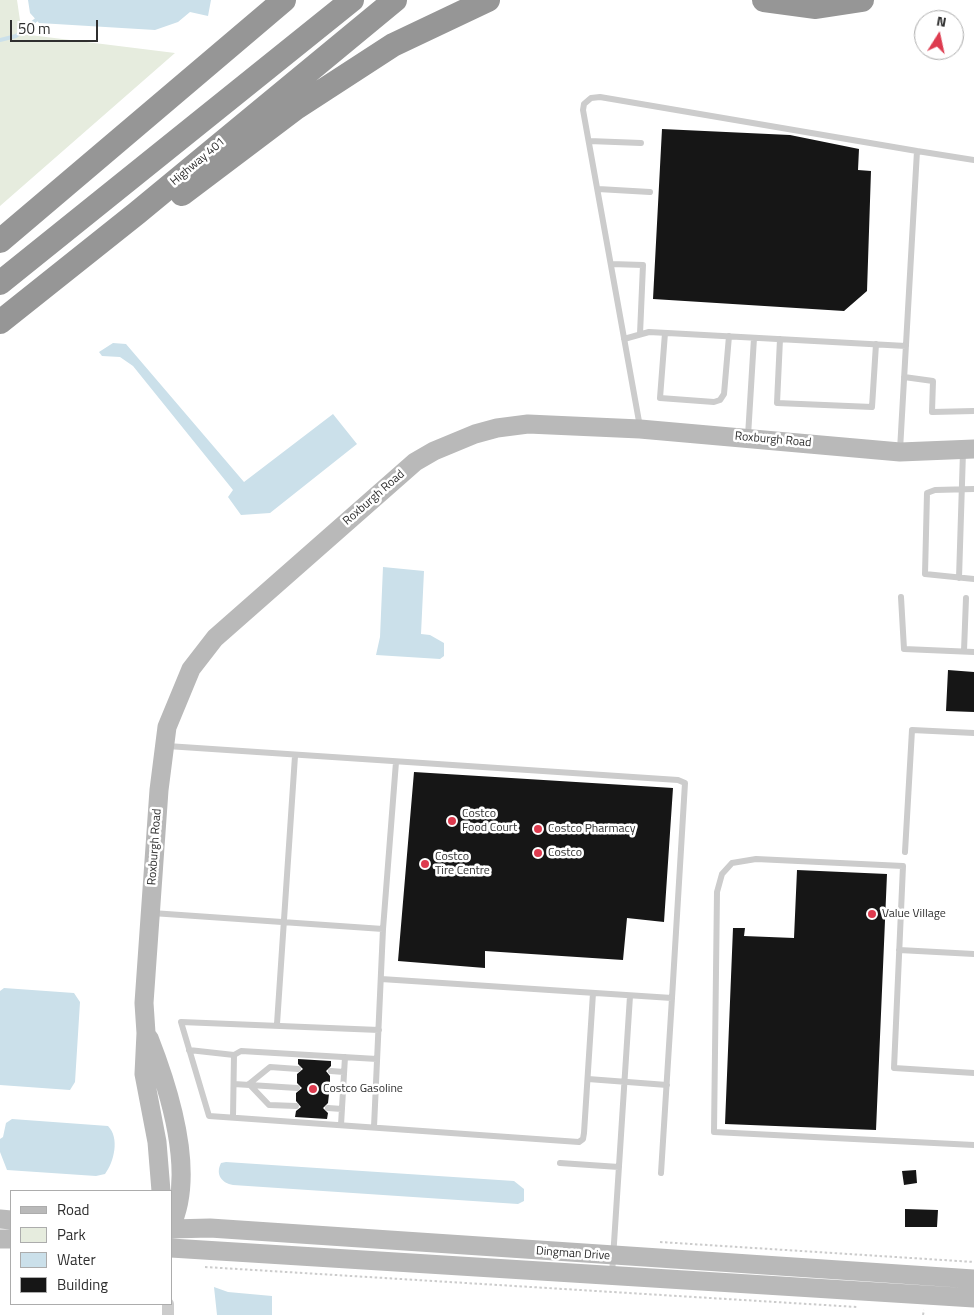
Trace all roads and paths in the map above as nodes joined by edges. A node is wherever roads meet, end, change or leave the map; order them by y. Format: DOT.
graph roads {
  1 [pos="284,0"];
  2 [pos="352,0"];
  3 [pos="395,0"];
  4 [pos="488,0"];
  5 [pos="764,0"];
  6 [pos="862,0"];
  7 [pos="589,140"];
  8 [pos="641,143"];
  9 [pos="917,150"];
  10 [pos="974,160"];
  11 [pos="598,189"];
  12 [pos="650,192"];
  13 [pos="137,213"];
  14 [pos="0,241"];
  15 [pos="611,264"];
  16 [pos="0,283"];
  17 [pos="0,322"];
  18 [pos="665,333"];
  19 [pos="640,334"];
  20 [pos="729,336"];
  21 [pos="754,338"];
  22 [pos="624,339"];
  23 [pos="780,339"];
  24 [pos="876,344"];
  25 [pos="906,346"];
  26 [pos="904,377"];
  27 [pos="974,411"];
  28 [pos="640,429"];
  29 [pos="748,438"];
  30 [pos="968,450"];
  31 [pos="900,452"];
  32 [pos="962,489"];
  33 [pos="974,490"];
  34 [pos="959,578"];
  35 [pos="974,579"];
  36 [pos="901,597"];
  37 [pos="966,598"];
  38 [pos="964,651"];
  39 [pos="974,652"];
  40 [pos="974,733"];
  41 [pos="164,746"];
  42 [pos="295,756"];
  43 [pos="396,762"];
  44 [pos="905,852"];
  45 [pos="150,913"];
  46 [pos="282,922"];
  47 [pos="384,929"];
  48 [pos="899,950"];
  49 [pos="974,954"];
  50 [pos="381,979"];
  51 [pos="593,993"];
  52 [pos="630,996"];
  53 [pos="672,998"];
  54 [pos="277,1024"];
  55 [pos="379,1030"];
  56 [pos="146,1033"];
  57 [pos="189,1050"];
  58 [pos="234,1055"];
  59 [pos="345,1056"];
  60 [pos="377,1059"];
  61 [pos="298,1069"];
  62 [pos="331,1071"];
  63 [pos="344,1072"];
  64 [pos="974,1073"];
  65 [pos="588,1079"];
  66 [pos="624,1082"];
  67 [pos="234,1084"];
  68 [pos="250,1084"];
  69 [pos="667,1085"];
  70 [pos="297,1088"];
  71 [pos="329,1090"];
  72 [pos="343,1090"];
  73 [pos="296,1106"];
  74 [pos="328,1108"];
  75 [pos="342,1109"];
  76 [pos="233,1117"];
  77 [pos="341,1125"];
  78 [pos="374,1127"];
  79 [pos="974,1145"];
  80 [pos="560,1164"];
  81 [pos="618,1167"];
  82 [pos="662,1172"];
  83 [pos="161,1190"];
  84 [pos="172,1225"];
  85 [pos="172,1227"];
  86 [pos="659,1242"];
  87 [pos="172,1248"];
  88 [pos="974,1262"];
  89 [pos="613,1266"];
  90 [pos="205,1267"];
  91 [pos="974,1279"];
  92 [pos="974,1298"];
  93 [pos="862,1308"];
  94 [pos="916,1311"];
  95 [pos="932,1312"];
  1 -- 14 [label="highway"];
  2 -- 16 [label="highway"];
  3 -- 13 [label="highway, Highway 401"];
  4 -- 13 [label="highway"];
  5 -- 6 [label="highway"];
  7 -- 8 [label="lane"];
  7 -- 9 [label="lane"];
  7 -- 11 [label="lane"];
  9 -- 10 [label="lane"];
  9 -- 25 [label="lane"];
  11 -- 12 [label="lane"];
  11 -- 15 [label="lane"];
  13 -- 17 [label="highway, Highway 401"];
  15 -- 19 [label="lane"];
  15 -- 22 [label="lane"];
  18 -- 19 [label="lane"];
  18 -- 20 [label="lane"];
  18 -- 20 [label="lane"];
  19 -- 22 [label="lane"];
  20 -- 21 [label="lane"];
  21 -- 23 [label="lane"];
  21 -- 29 [label="lane"];
  22 -- 28 [label="lane"];
  23 -- 24 [label="lane"];
  23 -- 24 [label="lane"];
  24 -- 25 [label="lane"];
  25 -- 26 [label="lane"];
  26 -- 27 [label="lane"];
  26 -- 31 [label="lane"];
  28 -- 29 [label="main road, Roxburgh Road"];
  28 -- 41 [label="main road, Roxburgh Road"];
  29 -- 31 [label="main road, Roxburgh Road"];
  30 -- 31 [label="main road, Roxburgh Road"];
  30 -- 32 [label="lane"];
  32 -- 33 [label="lane"];
  32 -- 34 [label="lane"];
  32 -- 34 [label="lane"];
  34 -- 35 [label="lane"];
  36 -- 38 [label="lane"];
  37 -- 38 [label="lane"];
  38 -- 39 [label="lane"];
  40 -- 44 [label="lane"];
  41 -- 42 [label="lane"];
  41 -- 45 [label="main road, Roxburgh Road"];
  42 -- 43 [label="lane"];
  42 -- 46 [label="lane"];
  43 -- 47 [label="lane"];
  43 -- 53 [label="lane"];
  45 -- 46 [label="lane"];
  45 -- 56 [label="main road, Roxburgh Road"];
  46 -- 47 [label="lane"];
  46 -- 54 [label="lane"];
  47 -- 50 [label="lane"];
  48 -- 49 [label="lane"];
  48 -- 64 [label="lane"];
  48 -- 79 [label="lane"];
  50 -- 51 [label="lane"];
  50 -- 55 [label="lane"];
  51 -- 52 [label="lane"];
  51 -- 65 [label="lane"];
  52 -- 53 [label="lane"];
  52 -- 66 [label="lane"];
  53 -- 69 [label="lane"];
  54 -- 55 [label="lane"];
  54 -- 57 [label="lane"];
  55 -- 60 [label="lane"];
  56 -- 83 [label="main road, Roxburgh Road"];
  56 -- 84 [label="main road, Roxburgh Road"];
  57 -- 58 [label="lane"];
  57 -- 76 [label="lane"];
  58 -- 59 [label="lane"];
  58 -- 67 [label="lane"];
  59 -- 60 [label="lane"];
  59 -- 63 [label="lane"];
  60 -- 78 [label="lane"];
  61 -- 68 [label="lane"];
  62 -- 63 [label="lane"];
  63 -- 72 [label="lane"];
  65 -- 66 [label="lane"];
  65 -- 78 [label="lane"];
  66 -- 69 [label="lane"];
  66 -- 81 [label="lane"];
  67 -- 68 [label="lane"];
  67 -- 76 [label="lane"];
  68 -- 70 [label="lane"];
  68 -- 73 [label="lane"];
  69 -- 82 [label="lane"];
  71 -- 72 [label="lane"];
  72 -- 75 [label="lane"];
  74 -- 75 [label="lane"];
  75 -- 77 [label="lane"];
  76 -- 77 [label="lane"];
  77 -- 78 [label="lane"];
  80 -- 81 [label="lane"];
  81 -- 89 [label="lane"];
  85 -- 89 [label="main road, Dingman Drive"];
  86 -- 88 [label="path"];
  87 -- 89 [label="main road, Dingman Drive"];
  89 -- 91 [label="main road, Dingman Drive"];
  89 -- 92 [label="main road, Dingman Drive"];
  90 -- 93 [label="path"];
  94 -- 95 [label="path"];
}
